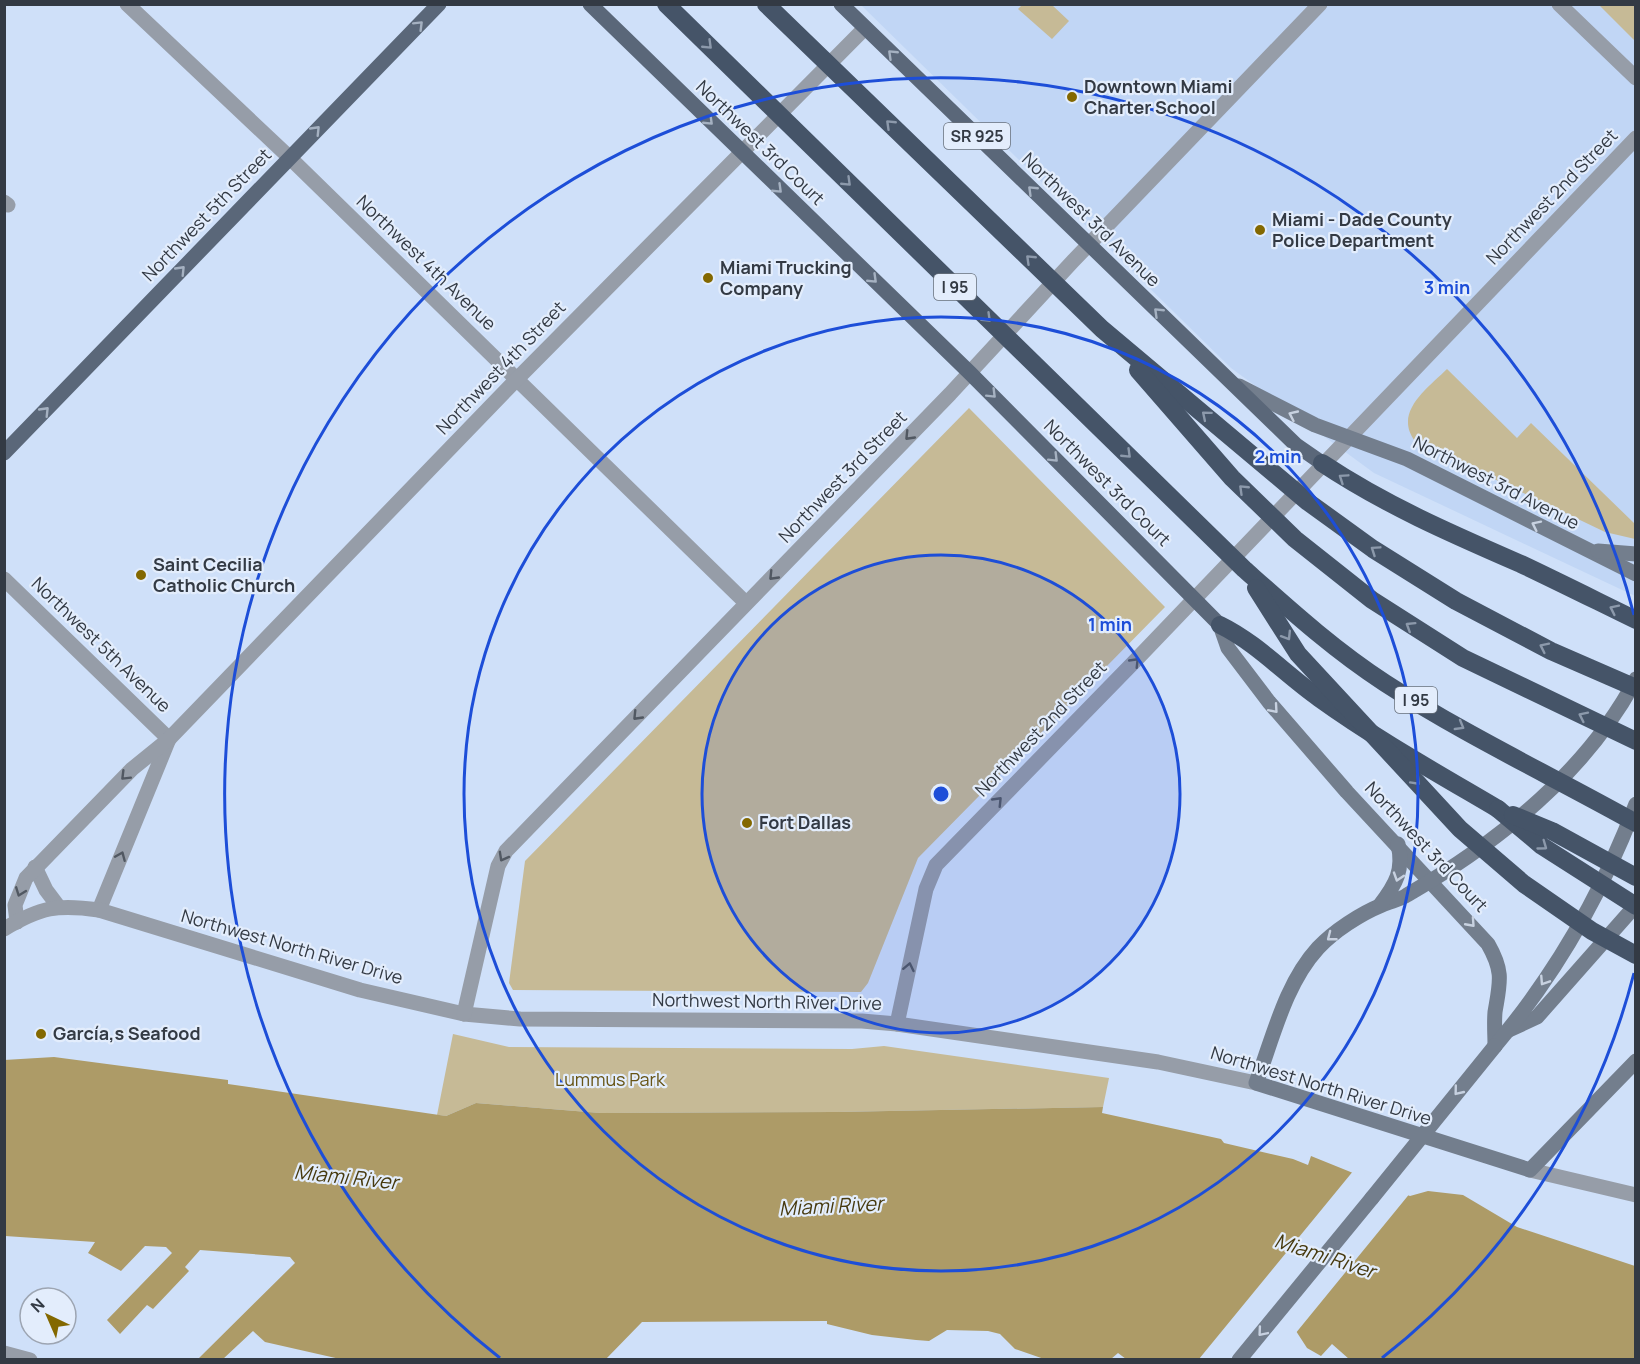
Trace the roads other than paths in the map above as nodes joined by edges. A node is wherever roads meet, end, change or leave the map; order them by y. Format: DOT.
graph roads {
  1 [pos="127,4"];
  2 [pos="439,4"];
  3 [pos="590,4"];
  4 [pos="666,4"];
  5 [pos="766,4"];
  6 [pos="841,4"];
  7 [pos="1320,4"];
  8 [pos="1559,4"];
  9 [pos="865,28"];
  10 [pos="1635,78"];
  11 [pos="1635,138"];
  12 [pos="741,153"];
  13 [pos="289,157"];
  14 [pos="1089,245"];
  15 [pos="1102,329"];
  16 [pos="970,373"];
  17 [pos="517,379"];
  18 [pos="1239,386"];
  19 [pos="1348,436"];
  20 [pos="4,453"];
  21 [pos="1322,463"];
  22 [pos="1589,551"];
  23 [pos="1635,554"];
  24 [pos="1244,569"];
  25 [pos="1635,574"];
  26 [pos="4,579"];
  27 [pos="1194,598"];
  28 [pos="746,603"];
  29 [pos="1635,620"];
  30 [pos="1220,625"];
  31 [pos="1635,680"];
  32 [pos="1635,688"];
  33 [pos="170,739"];
  34 [pos="1635,741"];
  35 [pos="1635,804"];
  36 [pos="1605,806"];
  37 [pos="1498,809"];
  38 [pos="1635,812"];
  39 [pos="1635,823"];
  40 [pos="1398,844"];
  41 [pos="35,867"];
  42 [pos="1635,876"];
  43 [pos="1431,880"];
  44 [pos="1380,905"];
  45 [pos="58,906"];
  46 [pos="1635,906"];
  47 [pos="99,910"];
  48 [pos="11,925"];
  49 [pos="1635,955"];
  50 [pos="464,1014"];
  51 [pos="897,1024"];
  52 [pos="1507,1032"];
  53 [pos="1495,1046"];
  54 [pos="1635,1061"];
  55 [pos="1256,1083"];
  56 [pos="1530,1170"];
  57 [pos="1635,1195"];
  58 [pos="4,1353"];
  59 [pos="30,1359"];
  60 [pos="1239,1359"];
  1 -- 13 [label="street, Northwest 4th Avenue"];
  13 -- 2 [label="main road, Northwest 5th Street, one-way"];
  3 -- 12 [label="main road, Northwest 3rd Court, one-way"];
  4 -- 24 [label="highway, I 95, one-way, bridge"];
  15 -- 5 [label="highway, one-way, bridge"];
  6 -- 9 [label="main road, Northwest 3rd Avenue / SR 925"];
  7 -- 14 [label="street, Northwest 3rd Street"];
  8 -- 10 [label="street"];
  9 -- 12 [label="street, Northwest 4th Street"];
  14 -- 9 [label="main road, Northwest 3rd Avenue / SR 925, one-way"];
  11 -- 19 [label="street, Northwest 2nd Street"];
  12 -- 16 [label="main road, Northwest 3rd Court, one-way"];
  12 -- 17 [label="street, Northwest 4th Street"];
  13 -- 17 [label="street, Northwest 4th Avenue"];
  20 -- 13 [label="main road, Northwest 5th Street, one-way"];
  14 -- 16 [label="street, Northwest 3rd Street"];
  18 -- 14 [label="main road, Northwest 3rd Avenue / SR 925, one-way"];
  32 -- 15 [label="highway, one-way, bridge"];
  34 -- 15 [label="highway, one-way, bridge"];
  16 -- 27 [label="main road, Northwest 3rd Court, one-way"];
  16 -- 28 [label="street, Northwest 3rd Street, one-way"];
  17 -- 28 [label="street, Northwest 4th Avenue"];
  17 -- 33 [label="street, Northwest 4th Street"];
  19 -- 18 [label="main road, Northwest 3rd Avenue / SR 925, one-way"];
  18 -- 21 [label="main road, Northwest 3rd Avenue"];
  19 -- 21 [label="street, Northwest 2nd Street"];
  22 -- 19 [label="main road, Northwest 3rd Avenue / SR 925, one-way"];
  21 -- 27 [label="street, Northwest 2nd Street"];
  29 -- 21 [label="highway, one-way"];
  22 -- 23 [label="main road"];
  22 -- 25 [label="main road, Northwest 3rd Avenue / SR 925"];
  24 -- 36 [label="highway, I 95, one-way, bridge"];
  24 -- 49 [label="highway, one-way, bridge"];
  26 -- 33 [label="street, Northwest 5th Avenue"];
  27 -- 30 [label="main road, Northwest 3rd Court"];
  51 -- 27 [label="street, Northwest 2nd Street, one-way"];
  28 -- 50 [label="street, Northwest 3rd Street, one-way"];
  30 -- 37 [label="highway"];
  30 -- 40 [label="main road, Northwest 3rd Court, one-way"];
  31 -- 43 [label="main road"];
  33 -- 41 [label="street, Northwest 4th Street, one-way"];
  47 -- 33 [label="street, Northwest 4th Street, one-way"];
  35 -- 52 [label="main road, one-way"];
  36 -- 38 [label="highway"];
  36 -- 39 [label="highway, I 95, bridge"];
  37 -- 42 [label="highway, bridge"];
  37 -- 46 [label="highway, one-way, bridge"];
  40 -- 43 [label="main road, Northwest 3rd Court"];
  40 -- 44 [label="main road, one-way"];
  41 -- 45 [label="street"];
  41 -- 48 [label="street, Northwest 4th Street, one-way"];
  43 -- 44 [label="main road"];
  43 -- 53 [label="main road, Northwest 3rd Court, one-way"];
  44 -- 55 [label="main road, one-way"];
  45 -- 47 [label="street, Northwest North River Drive"];
  45 -- 48 [label="street, Northwest North River Drive"];
  46 -- 52 [label="main road"];
  47 -- 50 [label="street, Northwest North River Drive"];
  50 -- 51 [label="street, Northwest North River Drive"];
  51 -- 55 [label="street, Northwest North River Drive"];
  52 -- 53 [label="main road"];
  53 -- 60 [label="main road, one-way, bridge"];
  54 -- 56 [label="main road"];
  55 -- 56 [label="main road, Northwest North River Drive"];
  56 -- 57 [label="street"];
  58 -- 59 [label="street"];
}
